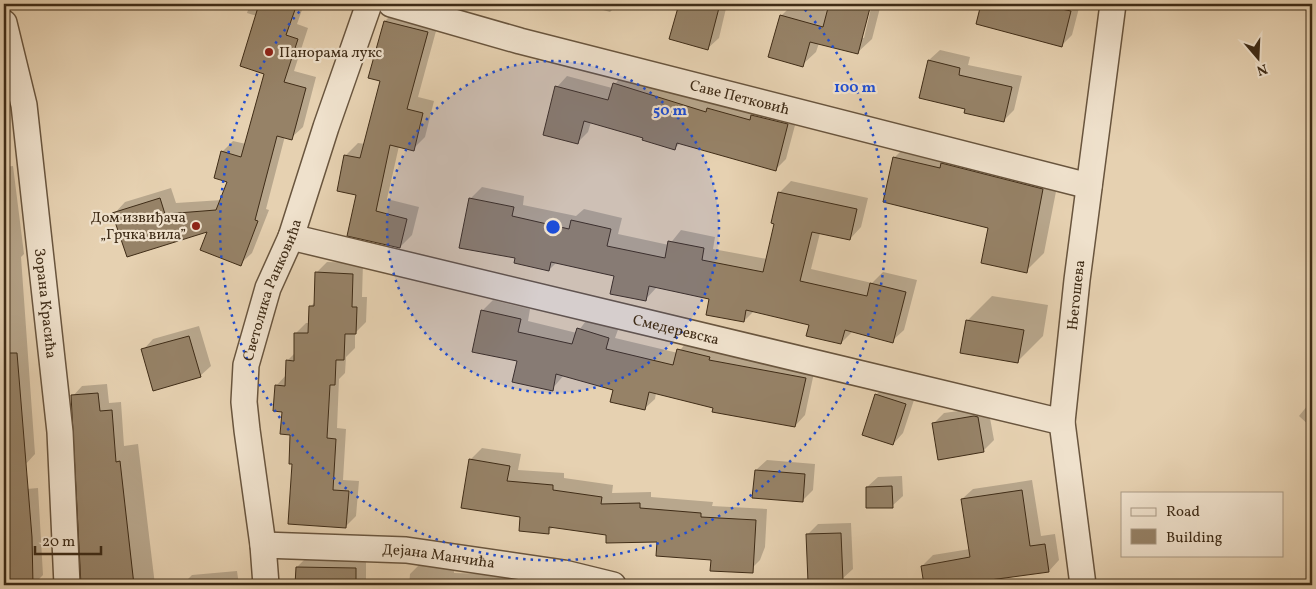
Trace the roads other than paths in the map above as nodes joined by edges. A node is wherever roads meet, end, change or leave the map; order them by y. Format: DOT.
graph roads {
  1 [pos="369,4"];
  2 [pos="392,4"];
  3 [pos="1112,4"];
  4 [pos="4,24"];
  5 [pos="1089,186"];
  6 [pos="291,237"];
  7 [pos="1062,422"];
  8 [pos="263,544"];
  9 [pos="68,585"];
  10 [pos="266,585"];
  11 [pos="613,585"];
  12 [pos="1083,585"];
  1 -- 6 [label="street, Светолика Ранковића"];
  2 -- 5 [label="street, Саве Петковић"];
  3 -- 5 [label="street, Његошева"];
  4 -- 9 [label="street, Зорана Красића"];
  5 -- 7 [label="street, Његошева"];
  6 -- 7 [label="street, Смедеревска"];
  6 -- 8 [label="street, Светолика Ранковића"];
  7 -- 12 [label="street, Његошева"];
  8 -- 10 [label="street, Светолика Ранковића"];
  8 -- 11 [label="street, Дејана Манчића"];
}
